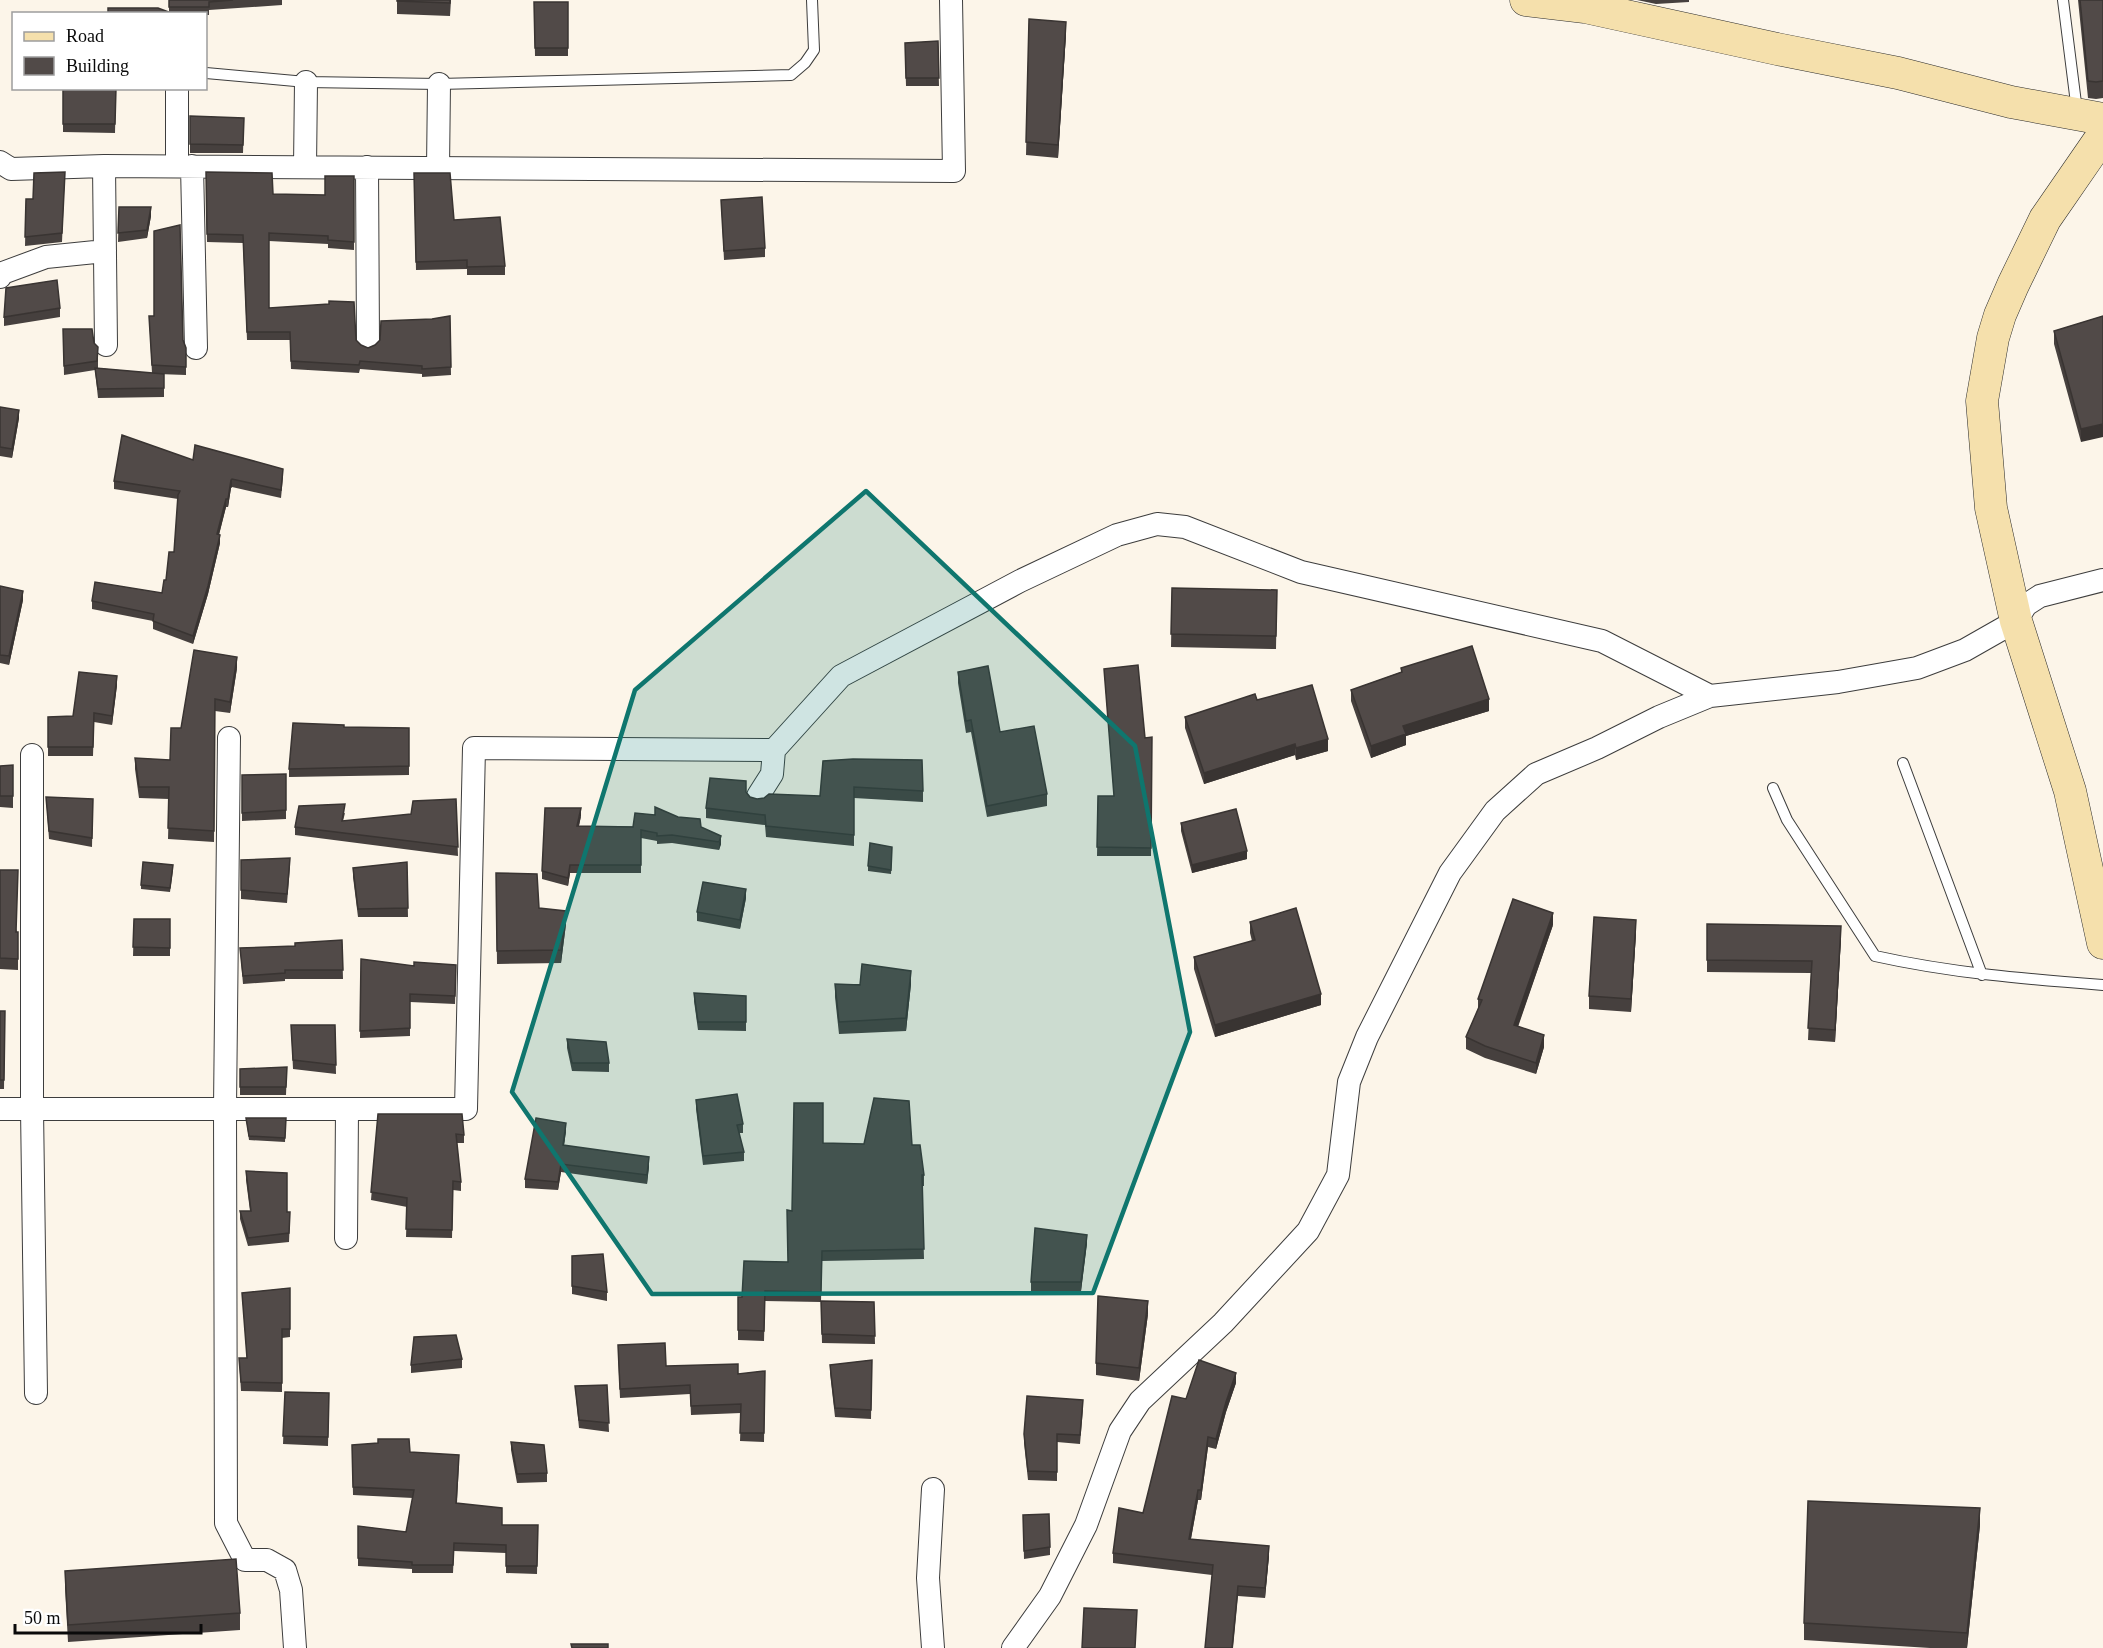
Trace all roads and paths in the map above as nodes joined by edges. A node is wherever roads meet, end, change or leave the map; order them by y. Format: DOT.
graph roads {
  1 [pos="812,0"];
  2 [pos="951,0"];
  3 [pos="1526,0"];
  4 [pos="2063,0"];
  5 [pos="207,73"];
  6 [pos="306,82"];
  7 [pos="439,84"];
  8 [pos="177,90"];
  9 [pos="2090,116"];
  10 [pos="2103,135"];
  11 [pos="0,162"];
  12 [pos="104,166"];
  13 [pos="185,166"];
  14 [pos="305,167"];
  15 [pos="367,167"];
  16 [pos="438,168"];
  17 [pos="105,251"];
  18 [pos="0,277"];
  19 [pos="368,342"];
  20 [pos="106,345"];
  21 [pos="196,348"];
  22 [pos="2103,580"];
  23 [pos="2016,621"];
  24 [pos="1710,696"];
  25 [pos="229,738"];
  26 [pos="774,750"];
  27 [pos="32,755"];
  28 [pos="1903,763"];
  29 [pos="1773,788"];
  30 [pos="758,796"];
  31 [pos="2103,943"];
  32 [pos="1982,975"];
  33 [pos="2103,985"];
  34 [pos="225,1108"];
  35 [pos="0,1109"];
  36 [pos="32,1109"];
  37 [pos="347,1111"];
  38 [pos="346,1238"];
  39 [pos="36,1393"];
  40 [pos="933,1489"];
  41 [pos="295,1648"];
  42 [pos="933,1648"];
  43 [pos="1013,1648"];
  1 -- 7 [label="lane"];
  2 -- 16 [label="street"];
  3 -- 9 [label="main road"];
  4 -- 9 [label="lane"];
  5 -- 6 [label="lane"];
  6 -- 7 [label="lane"];
  6 -- 14 [label="street"];
  7 -- 16 [label="street"];
  8 -- 13 [label="street"];
  10 -- 23 [label="main road"];
  11 -- 12 [label="street"];
  12 -- 13 [label="street"];
  12 -- 17 [label="street"];
  13 -- 14 [label="street"];
  13 -- 21 [label="street"];
  14 -- 15 [label="street"];
  15 -- 16 [label="street"];
  15 -- 19 [label="street"];
  17 -- 18 [label="street"];
  17 -- 20 [label="street"];
  22 -- 23 [label="street"];
  23 -- 24 [label="street"];
  23 -- 31 [label="main road"];
  24 -- 26 [label="street"];
  24 -- 43 [label="street"];
  25 -- 34 [label="street"];
  26 -- 30 [label="street"];
  26 -- 37 [label="street"];
  27 -- 36 [label="street"];
  28 -- 32 [label="lane"];
  29 -- 32 [label="lane"];
  32 -- 33 [label="lane"];
  34 -- 36 [label="street"];
  34 -- 37 [label="street"];
  34 -- 41 [label="street"];
  35 -- 36 [label="street"];
  36 -- 39 [label="street"];
  37 -- 38 [label="street"];
  40 -- 42 [label="street"];
}
